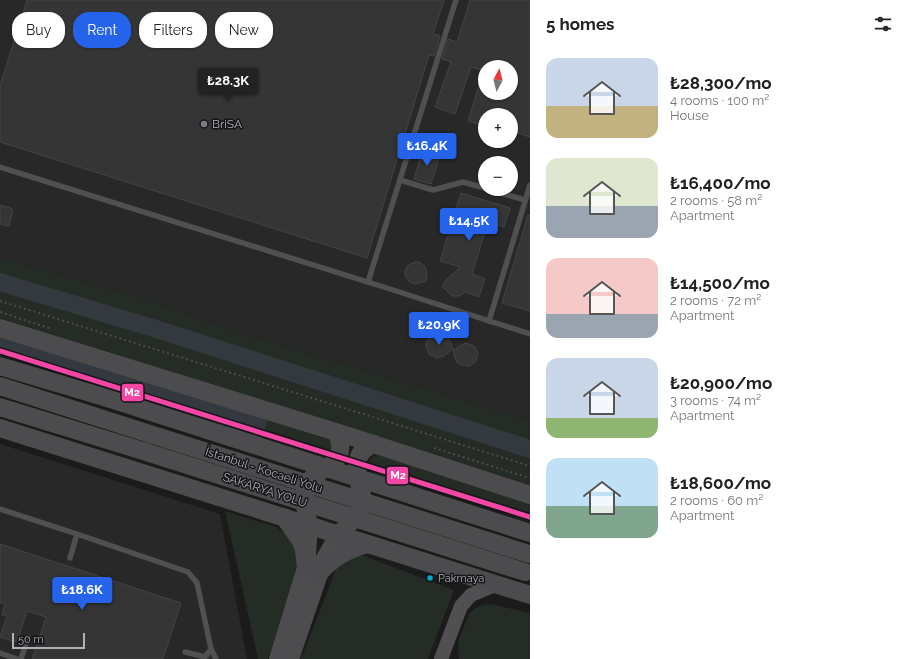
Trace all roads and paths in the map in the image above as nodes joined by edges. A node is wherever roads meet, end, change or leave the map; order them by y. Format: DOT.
graph roads {
  1 [pos="456,0"];
  2 [pos="0,167"];
  3 [pos="400,180"];
  4 [pos="530,185"];
  5 [pos="478,187"];
  6 [pos="511,196"];
  7 [pos="525,200"];
  8 [pos="368,282"];
  9 [pos="0,301"];
  10 [pos="489,321"];
  11 [pos="0,328"];
  12 [pos="530,334"];
  13 [pos="3,368"];
  14 [pos="0,386"];
  15 [pos="0,407"];
  16 [pos="0,428"];
  17 [pos="336,432"];
  18 [pos="374,444"];
  19 [pos="283,455"];
  20 [pos="530,466"];
  21 [pos="325,468"];
  22 [pos="358,479"];
  23 [pos="406,494"];
  24 [pos="530,495"];
  25 [pos="0,509"];
  26 [pos="259,509"];
  27 [pos="284,517"];
  28 [pos="309,525"];
  29 [pos="530,533"];
  30 [pos="76,534"];
  31 [pos="339,534"];
  32 [pos="367,544"];
  33 [pos="391,551"];
  34 [pos="529,554"];
  35 [pos="70,558"];
  36 [pos="312,571"];
  37 [pos="528,573"];
  38 [pos="495,585"];
  39 [pos="530,596"];
  40 [pos="28,637"];
  41 [pos="211,649"];
  42 [pos="185,652"];
  43 [pos="0,653"];
  44 [pos="17,659"];
  45 [pos="22,659"];
  46 [pos="216,659"];
  47 [pos="278,659"];
  48 [pos="290,659"];
  49 [pos="441,659"];
  1 -- 3 [label="lane"];
  2 -- 8 [label="lane"];
  3 -- 5 [label="lane"];
  3 -- 8 [label="lane"];
  4 -- 7 [label="lane"];
  6 -- 7 [label="lane"];
  7 -- 10 [label="lane"];
  8 -- 10 [label="lane"];
  9 -- 20 [label="path"];
  10 -- 12 [label="lane"];
  11 -- 17 [label="highway"];
  13 -- 19 [label="highway"];
  14 -- 34 [label="highway, İstanbul - Kocaeli Yolu, bridge"];
  15 -- 37 [label="highway, SAKARYA YOLU, bridge"];
  16 -- 26 [label="highway"];
  17 -- 18 [label="highway"];
  17 -- 21 [label="highway"];
  18 -- 22 [label="highway"];
  18 -- 24 [label="highway"];
  19 -- 21 [label="highway"];
  19 -- 26 [label="highway"];
  21 -- 22 [label="highway"];
  21 -- 28 [label="main road"];
  22 -- 23 [label="highway"];
  22 -- 31 [label="main road"];
  23 -- 29 [label="highway"];
  23 -- 33 [label="highway"];
  25 -- 30 [label="lane"];
  26 -- 27 [label="highway"];
  27 -- 28 [label="highway"];
  27 -- 36 [label="highway"];
  28 -- 31 [label="highway"];
  28 -- 36 [label="main road"];
  30 -- 35 [label="lane"];
  30 -- 41 [label="lane"];
  31 -- 32 [label="highway"];
  31 -- 36 [label="main road"];
  32 -- 33 [label="highway"];
  32 -- 36 [label="highway"];
  33 -- 38 [label="highway"];
  36 -- 47 [label="main road"];
  36 -- 48 [label="main road"];
  38 -- 39 [label="highway"];
  38 -- 49 [label="street"];
  40 -- 45 [label="lane"];
  41 -- 42 [label="lane"];
  41 -- 46 [label="lane"];
  43 -- 44 [label="lane"];
}
